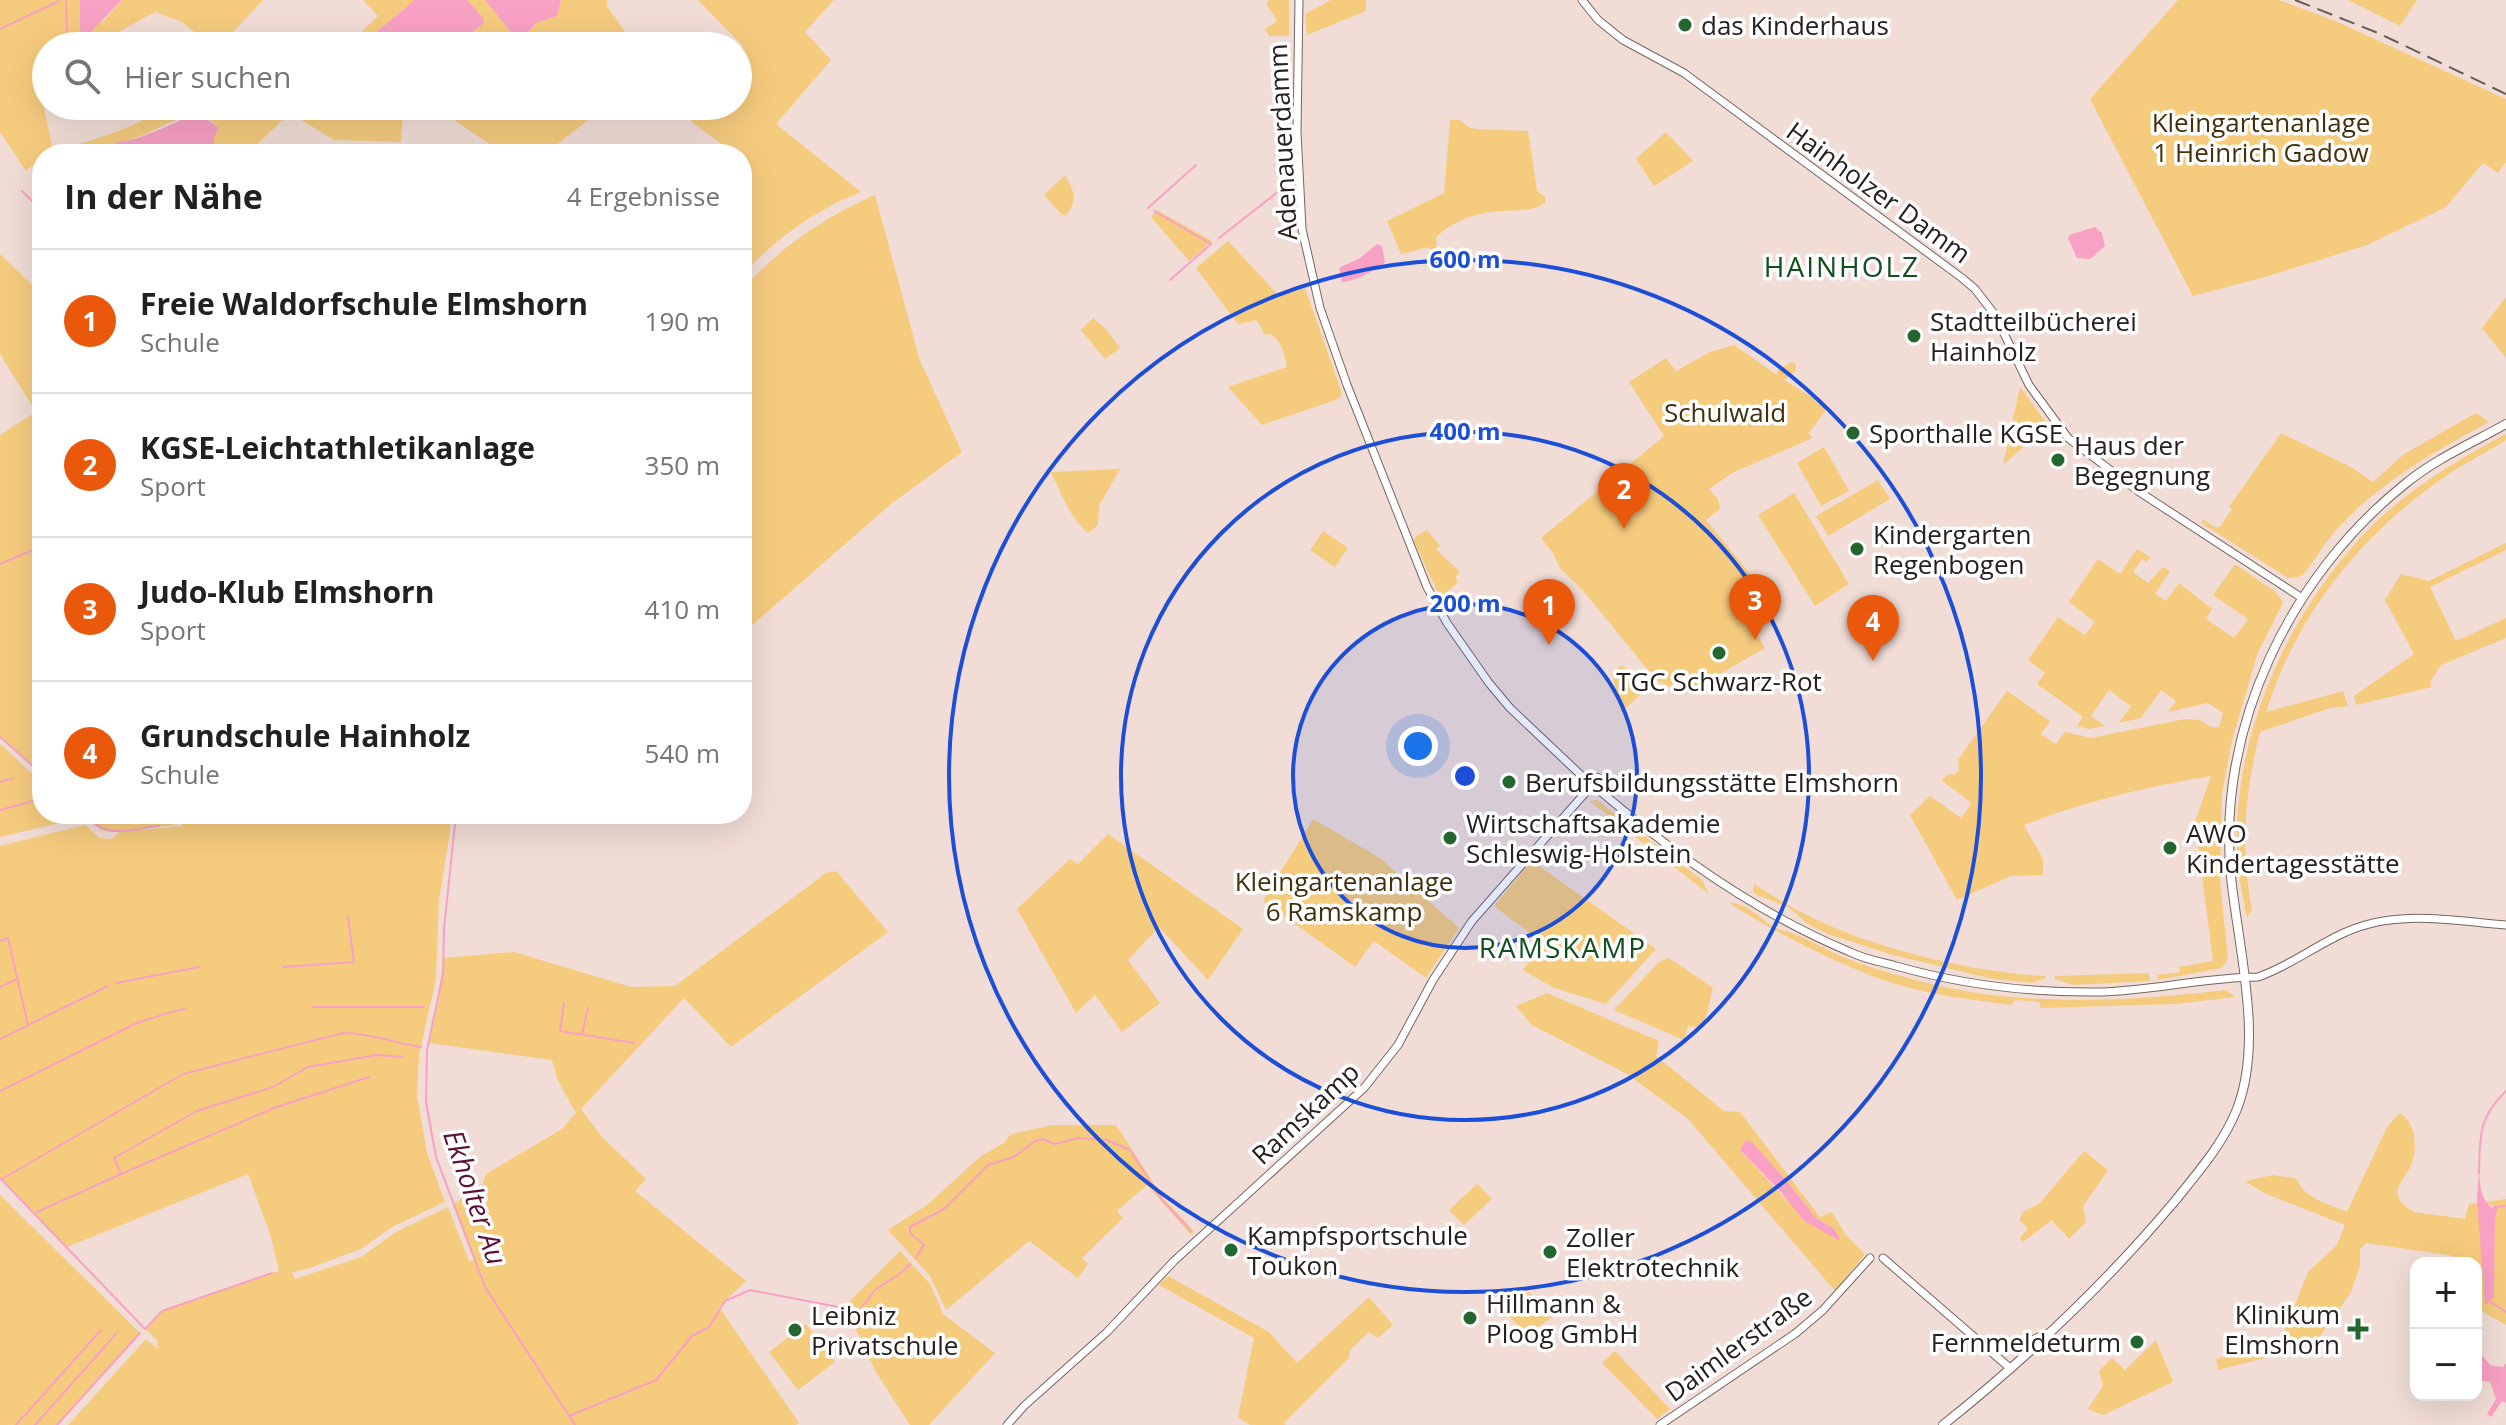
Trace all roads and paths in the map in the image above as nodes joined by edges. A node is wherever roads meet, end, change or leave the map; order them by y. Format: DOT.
graph roads {
  1 [pos="1300,0"];
  2 [pos="1582,0"];
  3 [pos="2506,424"];
  4 [pos="2302,598"];
  5 [pos="1585,779"];
  6 [pos="1600,791"];
  7 [pos="1586,792"];
  8 [pos="2506,925"];
  9 [pos="2243,977"];
  10 [pos="1870,1258"];
  11 [pos="1883,1258"];
  12 [pos="2050,1332"];
  13 [pos="1980,1341"];
  14 [pos="2011,1369"];
  15 [pos="1007,1425"];
  16 [pos="1660,1425"];
  17 [pos="1943,1425"];
  1 -- 5 [label="street, Adenauerdamm"];
  2 -- 4 [label="street, Hainholzer Damm"];
  3 -- 4 [label="main road"];
  4 -- 9 [label="main road"];
  5 -- 6 [label="street, Adenauerdamm"];
  5 -- 7 [label="street"];
  6 -- 7 [label="street"];
  6 -- 9 [label="street, Adenauerdamm"];
  7 -- 15 [label="street, Ramskamp"];
  8 -- 9 [label="street, Adenauerdamm"];
  9 -- 12 [label="main road"];
  10 -- 16 [label="street, Daimlerstraße"];
  11 -- 13 [label="street"];
  12 -- 13 [label="street"];
  12 -- 14 [label="main road"];
  13 -- 14 [label="street"];
  14 -- 17 [label="main road"];
}
